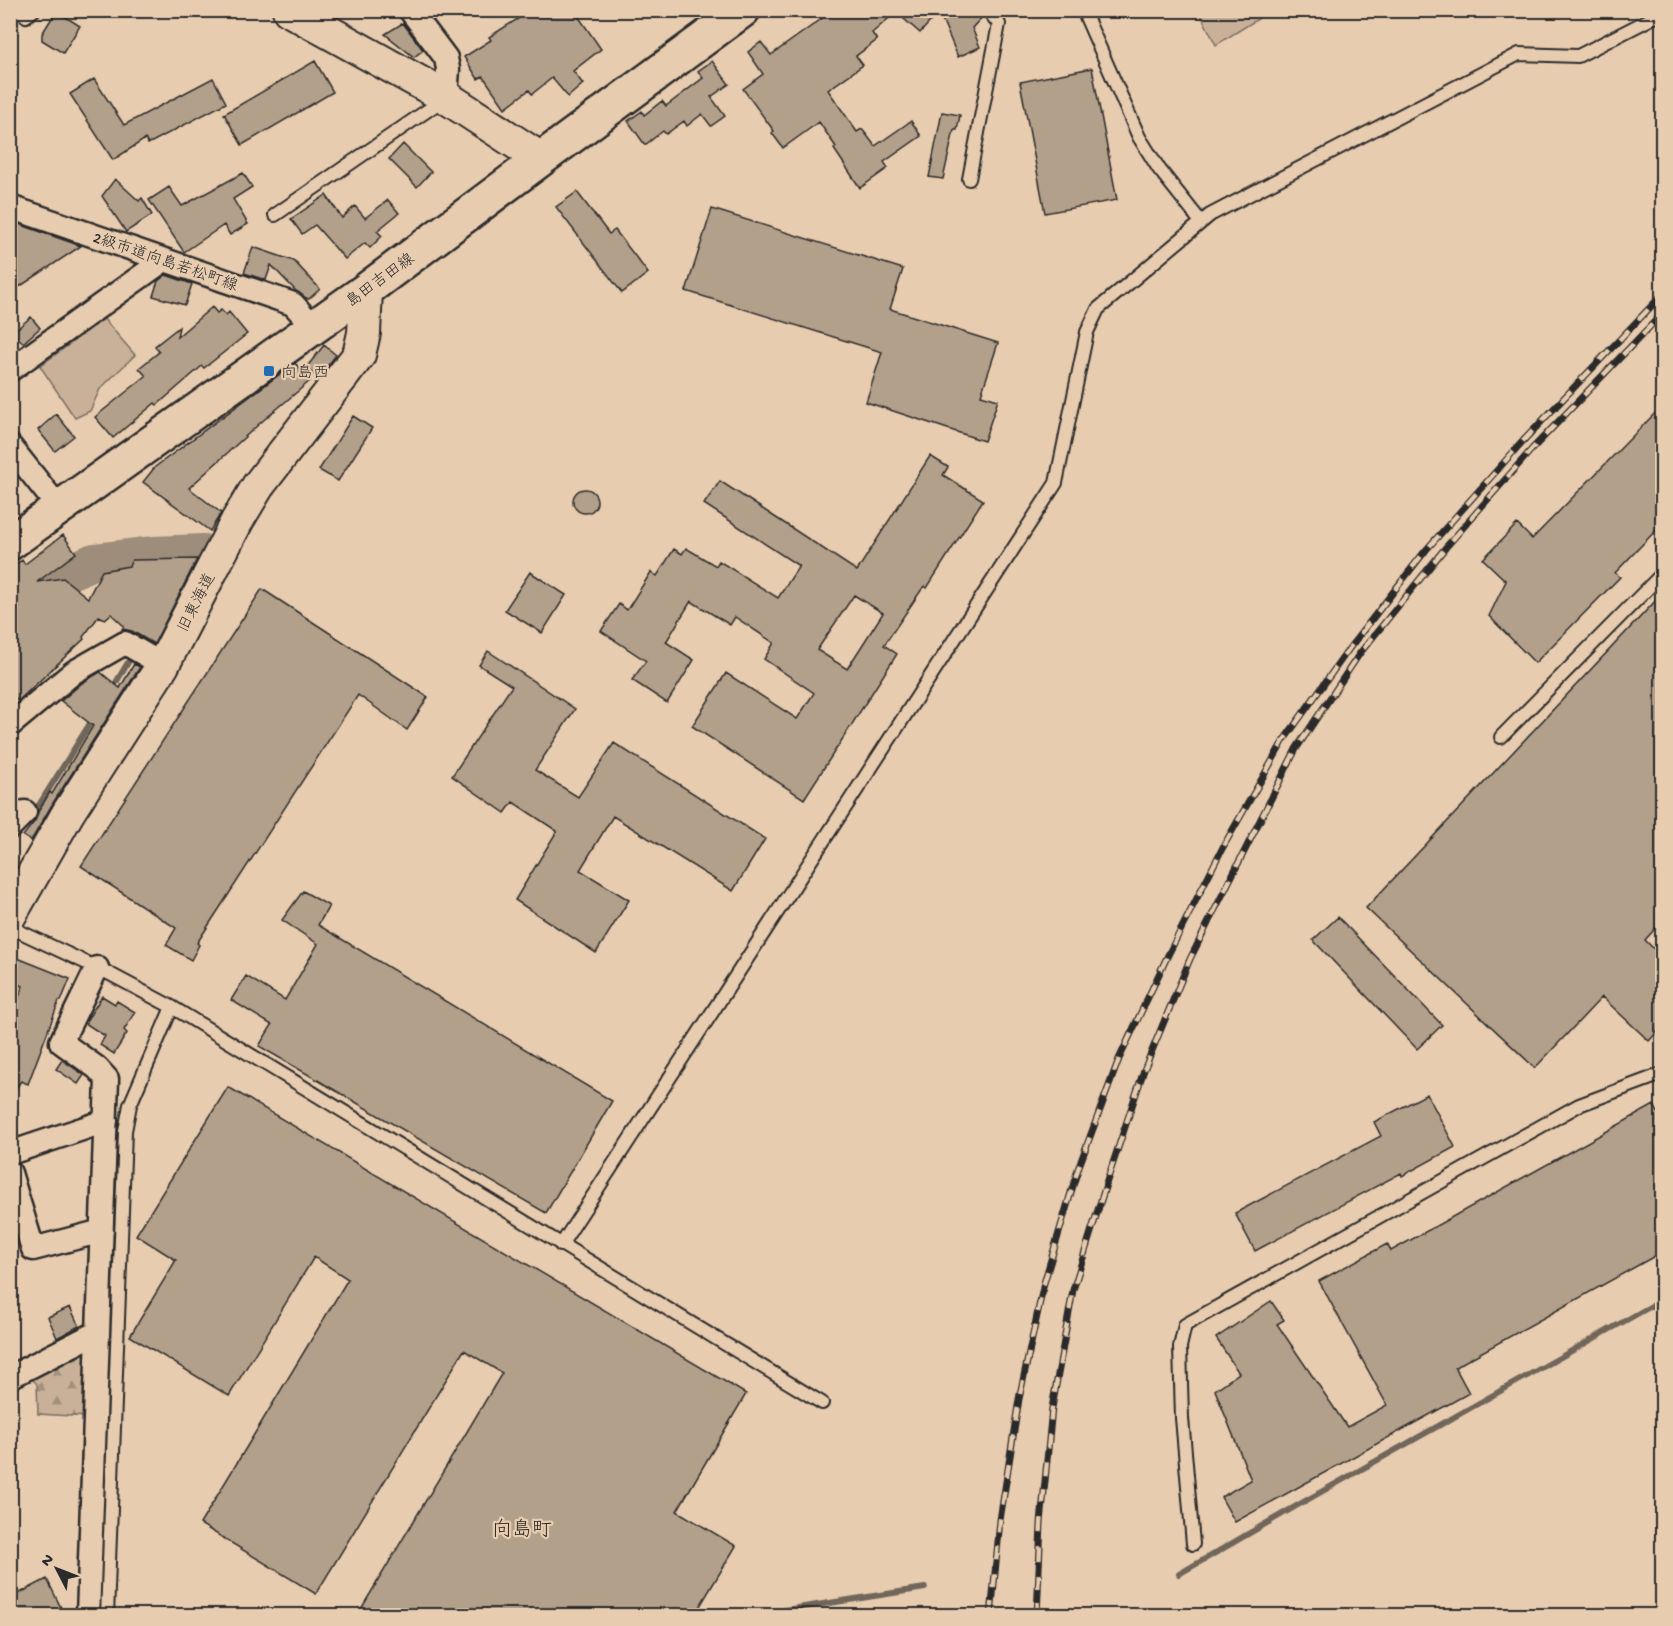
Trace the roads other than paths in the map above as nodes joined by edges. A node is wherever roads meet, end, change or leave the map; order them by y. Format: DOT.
graph roads {
  1 [pos="19,10"];
  2 [pos="34,10"];
  3 [pos="289,10"];
  4 [pos="411,10"];
  5 [pos="744,10"];
  6 [pos="988,10"];
  7 [pos="1083,10"];
  8 [pos="1662,13"];
  9 [pos="446,97"];
  10 [pos="540,159"];
  11 [pos="969,179"];
  12 [pos="10,207"];
  13 [pos="275,215"];
  14 [pos="1201,222"];
  15 [pos="164,260"];
  16 [pos="366,290"];
  17 [pos="314,326"];
  18 [pos="10,370"];
  19 [pos="10,446"];
  20 [pos="59,508"];
  21 [pos="10,543"];
  22 [pos="1662,574"];
  23 [pos="163,665"];
  24 [pos="10,725"];
  25 [pos="1501,737"];
  26 [pos="10,915"];
  27 [pos="10,927"];
  28 [pos="97,968"];
  29 [pos="172,1007"];
  30 [pos="1662,1074"];
  31 [pos="106,1121"];
  32 [pos="10,1153"];
  33 [pos="10,1173"];
  34 [pos="102,1231"];
  35 [pos="561,1245"];
  36 [pos="98,1332"];
  37 [pos="10,1377"];
  38 [pos="822,1403"];
  39 [pos="1193,1544"];
  40 [pos="88,1616"];
  41 [pos="107,1616"];
  1 -- 2 [label="lane"];
  3 -- 9 [label="street"];
  4 -- 9 [label="street"];
  5 -- 10 [label="main road, 島田吉田線"];
  6 -- 11 [label="lane"];
  7 -- 14 [label="lane"];
  8 -- 14 [label="lane"];
  9 -- 10 [label="street"];
  9 -- 13 [label="lane"];
  10 -- 16 [label="main road, 島田吉田線"];
  12 -- 15 [label="street, 2級市道向島若松町線"];
  14 -- 35 [label="lane"];
  15 -- 17 [label="street, 2級市道向島若松町線"];
  15 -- 18 [label="street"];
  16 -- 17 [label="main road, 島田吉田線"];
  16 -- 23 [label="street, 旧東海道"];
  17 -- 20 [label="main road, 島田吉田線"];
  19 -- 20 [label="street"];
  20 -- 21 [label="main road, 島田吉田線"];
  22 -- 25 [label="lane"];
  23 -- 24 [label="street"];
  23 -- 26 [label="street, 旧東海道"];
  27 -- 28 [label="lane"];
  28 -- 29 [label="lane"];
  28 -- 31 [label="street"];
  29 -- 35 [label="lane"];
  29 -- 41 [label="lane"];
  30 -- 39 [label="lane"];
  31 -- 32 [label="street"];
  31 -- 34 [label="street"];
  33 -- 34 [label="street"];
  34 -- 36 [label="street"];
  35 -- 38 [label="lane"];
  36 -- 37 [label="street"];
  36 -- 40 [label="street"];
}
